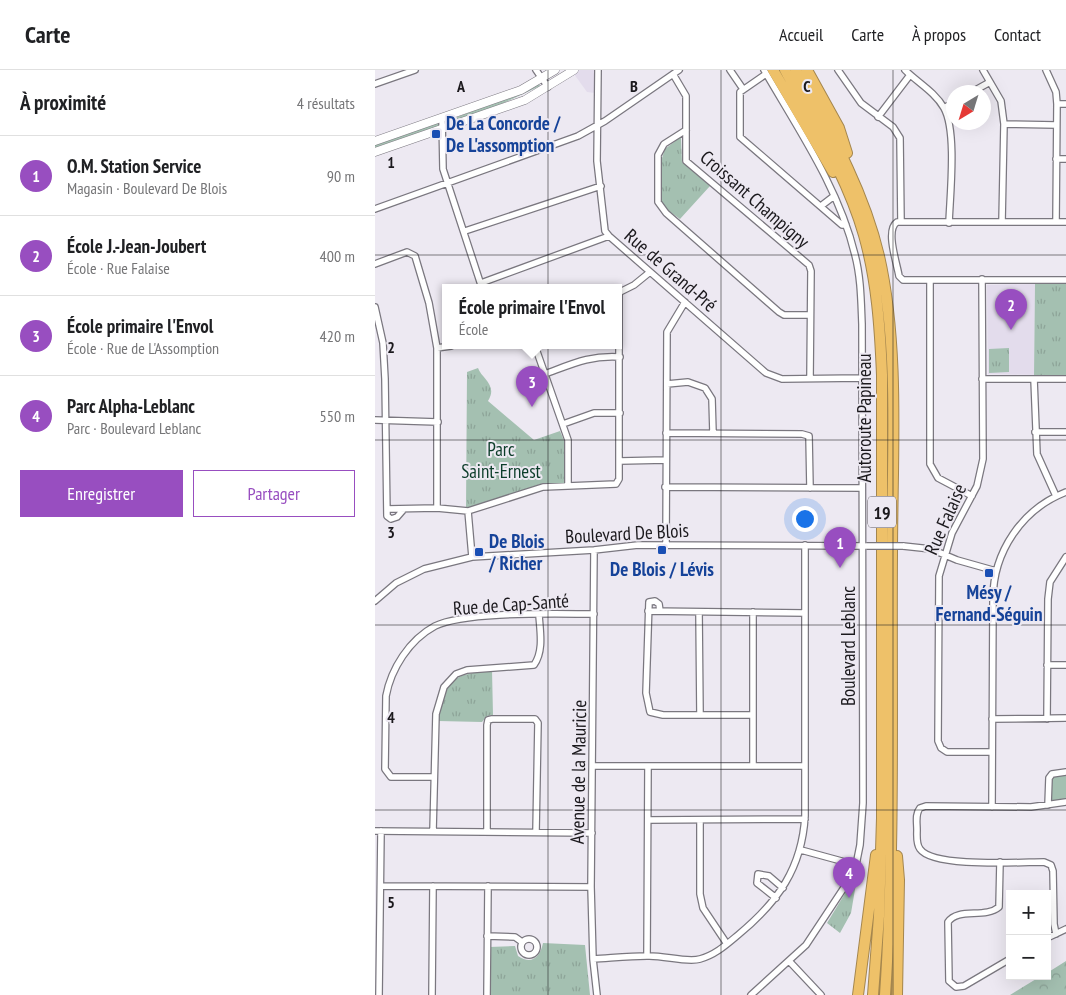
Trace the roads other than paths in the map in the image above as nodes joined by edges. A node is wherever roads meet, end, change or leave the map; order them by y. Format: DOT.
graph roads {
  1 [pos="415,70"];
  2 [pos="536,70"];
  3 [pos="555,70"];
  4 [pos="574,70"];
  5 [pos="599,70"];
  6 [pos="679,70"];
  7 [pos="730,70"];
  8 [pos="785,70"];
  9 [pos="796,70"];
  10 [pos="807,70"];
  11 [pos="837,70"];
  12 [pos="905,70"];
  13 [pos="983,70"];
  14 [pos="1046,70"];
  15 [pos="768,71"];
  16 [pos="673,74"];
  17 [pos="910,75"];
  18 [pos="542,79"];
  19 [pos="990,82"];
  20 [pos="375,84"];
  21 [pos="985,85"];
  22 [pos="547,88"];
  23 [pos="743,88"];
  24 [pos="1057,104"];
  25 [pos="1066,104"];
  26 [pos="944,108"];
  27 [pos="877,117"];
  28 [pos="442,118"];
  29 [pos="1004,124"];
  30 [pos="597,125"];
  31 [pos="1056,125"];
  32 [pos="444,128"];
  33 [pos="685,130"];
  34 [pos="375,141"];
  35 [pos="375,152"];
  36 [pos="1056,159"];
  37 [pos="1066,159"];
  38 [pos="448,184"];
  39 [pos="601,186"];
  40 [pos="834,196"];
  41 [pos="857,201"];
  42 [pos="821,206"];
  43 [pos="375,209"];
  44 [pos="901,222"];
  45 [pos="1003,222"];
  46 [pos="1056,222"];
  47 [pos="1066,222"];
  48 [pos="949,223"];
  49 [pos="846,225"];
  50 [pos="465,231"];
  51 [pos="609,236"];
  52 [pos="375,264"];
  53 [pos="649,272"];
  54 [pos="982,279"];
  55 [pos="929,280"];
  56 [pos="1066,280"];
  57 [pos="480,284"];
  58 [pos="486,284"];
  59 [pos="622,291"];
  60 [pos="685,302"];
  61 [pos="375,307"];
  62 [pos="810,315"];
  63 [pos="442,347"];
  64 [pos="437,348"];
  65 [pos="536,349"];
  66 [pos="620,349"];
  67 [pos="620,357"];
  68 [pos="545,374"];
  69 [pos="810,378"];
  70 [pos="862,378"];
  71 [pos="982,379"];
  72 [pos="1034,379"];
  73 [pos="1066,379"];
  74 [pos="667,384"];
  75 [pos="620,413"];
  76 [pos="375,420"];
  77 [pos="385,420"];
  78 [pos="438,422"];
  79 [pos="563,424"];
  80 [pos="1035,432"];
  81 [pos="1066,432"];
  82 [pos="666,433"];
  83 [pos="713,433"];
  84 [pos="666,460"];
  85 [pos="619,461"];
  86 [pos="568,486"];
  87 [pos="665,487"];
  88 [pos="810,488"];
  89 [pos="862,488"];
  90 [pos="1066,492"];
  91 [pos="972,496"];
  92 [pos="1056,496"];
  93 [pos="437,508"];
  94 [pos="387,509"];
  95 [pos="404,509"];
  96 [pos="468,511"];
  97 [pos="665,545"];
  98 [pos="805,545"];
  99 [pos="864,546"];
  100 [pos="593,550"];
  101 [pos="944,555"];
  102 [pos="472,557"];
  103 [pos="1066,557"];
  104 [pos="996,571"];
  105 [pos="375,601"];
  106 [pos="648,611"];
  107 [pos="660,611"];
  108 [pos="699,612"];
  109 [pos="753,612"];
  110 [pos="805,613"];
  111 [pos="594,614"];
  112 [pos="539,615"];
  113 [pos="1047,665"];
  114 [pos="1066,665"];
  115 [pos="701,715"];
  116 [pos="753,715"];
  117 [pos="1066,718"];
  118 [pos="992,719"];
  119 [pos="1047,719"];
  120 [pos="993,752"];
  121 [pos="753,765"];
  122 [pos="593,766"];
  123 [pos="648,766"];
  124 [pos="805,766"];
  125 [pos="1066,772"];
  126 [pos="434,777"];
  127 [pos="891,795"];
  128 [pos="1066,802"];
  129 [pos="1048,806"];
  130 [pos="992,807"];
  131 [pos="881,818"];
  132 [pos="805,819"];
  133 [pos="648,820"];
  134 [pos="700,820"];
  135 [pos="378,831"];
  136 [pos="433,832"];
  137 [pos="487,832"];
  138 [pos="536,832"];
  139 [pos="592,832"];
  140 [pos="801,850"];
  141 [pos="1000,862"];
  142 [pos="856,864"];
  143 [pos="381,886"];
  144 [pos="433,886"];
  145 [pos="487,886"];
  146 [pos="591,887"];
  147 [pos="783,888"];
  148 [pos="775,898"];
  149 [pos="1066,929"];
  150 [pos="1056,934"];
  151 [pos="487,936"];
  152 [pos="1051,936"];
  153 [pos="522,942"];
  154 [pos="727,944"];
  155 [pos="647,956"];
  156 [pos="593,959"];
  157 [pos="1006,961"];
  158 [pos="790,962"];
  159 [pos="898,980"];
  160 [pos="858,992"];
  161 [pos="379,995"];
  162 [pos="432,995"];
  163 [pos="487,995"];
  164 [pos="597,995"];
  165 [pos="751,995"];
  166 [pos="821,995"];
  167 [pos="873,995"];
  168 [pos="885,995"];
  169 [pos="897,995"];
  170 [pos="901,995"];
  1 -- 20 [label="street"];
  2 -- 18 [label="street"];
  3 -- 18 [label="street"];
  4 -- 22 [label="street"];
  5 -- 30 [label="street, Rue de Grand-Pré"];
  6 -- 16 [label="street"];
  7 -- 23 [label="street"];
  8 -- 41 [label="highway, Autoroute Papineau / 19"];
  9 -- 41 [label="highway, Autoroute Papineau / 19"];
  10 -- 41 [label="highway"];
  11 -- 27 [label="street"];
  12 -- 17 [label="street"];
  13 -- 19 [label="street"];
  14 -- 24 [label="street"];
  15 -- 23 [label="street"];
  15 -- 40 [label="street, Boulevard Leblanc"];
  15 -- 41 [label="highway"];
  16 -- 30 [label="street"];
  16 -- 33 [label="street, Croissant Champigny"];
  17 -- 26 [label="street"];
  17 -- 27 [label="street"];
  18 -- 22 [label="street"];
  18 -- 28 [label="street"];
  19 -- 21 [label="street"];
  19 -- 29 [label="street"];
  22 -- 32 [label="street"];
  23 -- 42 [label="street"];
  24 -- 25 [label="street"];
  24 -- 31 [label="street"];
  26 -- 48 [label="street"];
  27 -- 44 [label="street"];
  28 -- 32 [label="street"];
  28 -- 34 [label="street"];
  29 -- 31 [label="street"];
  29 -- 45 [label="street"];
  30 -- 38 [label="street"];
  30 -- 39 [label="street, Rue de Grand-Pré"];
  31 -- 36 [label="street"];
  32 -- 35 [label="street"];
  32 -- 38 [label="street"];
  33 -- 62 [label="street, Croissant Champigny"];
  33 -- 62 [label="street"];
  36 -- 37 [label="street"];
  36 -- 46 [label="street"];
  38 -- 43 [label="street"];
  38 -- 50 [label="street"];
  39 -- 50 [label="street"];
  39 -- 51 [label="street, Rue de Grand-Pré"];
  40 -- 42 [label="street"];
  40 -- 49 [label="street, Boulevard Leblanc"];
  41 -- 127 [label="highway, Autoroute Papineau / 19"];
  41 -- 131 [label="highway, Autoroute Papineau / 19"];
  42 -- 49 [label="street"];
  44 -- 48 [label="street"];
  44 -- 55 [label="street"];
  45 -- 46 [label="street"];
  45 -- 48 [label="street"];
  46 -- 47 [label="street"];
  49 -- 70 [label="street, Boulevard Leblanc"];
  50 -- 57 [label="street"];
  51 -- 53 [label="street, Rue de Grand-Pré"];
  51 -- 58 [label="street"];
  52 -- 64 [label="street"];
  53 -- 59 [label="street"];
  53 -- 60 [label="street, Rue de Grand-Pré"];
  54 -- 55 [label="street"];
  54 -- 56 [label="street"];
  54 -- 71 [label="street, Rue Falaise"];
  55 -- 91 [label="street"];
  60 -- 69 [label="street, Rue de Grand-Pré"];
  60 -- 74 [label="street"];
  61 -- 77 [label="street"];
  62 -- 69 [label="street, Croissant Champigny"];
  63 -- 64 [label="street"];
  64 -- 78 [label="street"];
  65 -- 68 [label="street"];
  66 -- 67 [label="street"];
  67 -- 68 [label="street"];
  67 -- 75 [label="street"];
  68 -- 79 [label="street"];
  69 -- 70 [label="street, Rue de Grand-Pré"];
  70 -- 89 [label="street, Boulevard Leblanc"];
  71 -- 72 [label="street"];
  71 -- 91 [label="street, Rue Falaise"];
  72 -- 73 [label="street"];
  72 -- 80 [label="street"];
  74 -- 82 [label="street"];
  74 -- 83 [label="street"];
  75 -- 79 [label="street"];
  75 -- 85 [label="street"];
  76 -- 77 [label="street"];
  77 -- 78 [label="street"];
  77 -- 94 [label="street"];
  78 -- 93 [label="street"];
  79 -- 86 [label="street"];
  80 -- 81 [label="street"];
  80 -- 92 [label="street"];
  82 -- 83 [label="street"];
  82 -- 84 [label="street"];
  83 -- 88 [label="street"];
  84 -- 85 [label="street"];
  84 -- 87 [label="street"];
  85 -- 86 [label="street"];
  86 -- 96 [label="street"];
  87 -- 88 [label="street"];
  87 -- 97 [label="street"];
  88 -- 89 [label="street"];
  89 -- 99 [label="street, Boulevard Leblanc"];
  90 -- 92 [label="street"];
  91 -- 101 [label="street, Rue Falaise"];
  92 -- 104 [label="street"];
  93 -- 95 [label="street"];
  93 -- 96 [label="street"];
  94 -- 95 [label="street"];
  94 -- 95 [label="street"];
  96 -- 102 [label="street"];
  97 -- 98 [label="street, Boulevard De Blois"];
  97 -- 100 [label="street, Boulevard De Blois"];
  98 -- 99 [label="street, Boulevard De Blois"];
  98 -- 110 [label="street"];
  99 -- 101 [label="street, Boulevard De Blois, bridge"];
  99 -- 142 [label="street, Boulevard Leblanc"];
  100 -- 102 [label="street, Boulevard De Blois"];
  100 -- 111 [label="street, Avenue de la Mauricie"];
  101 -- 104 [label="street, Boulevard De Blois"];
  101 -- 120 [label="street, Rue Falaise"];
  102 -- 105 [label="street, Boulevard De Blois"];
  103 -- 113 [label="street"];
  104 -- 118 [label="street"];
  106 -- 107 [label="street"];
  106 -- 107 [label="street"];
  106 -- 115 [label="street"];
  107 -- 108 [label="street"];
  108 -- 109 [label="street"];
  108 -- 115 [label="street"];
  109 -- 110 [label="street"];
  109 -- 116 [label="street"];
  110 -- 124 [label="street"];
  111 -- 112 [label="street, Rue de Cap-Santé"];
  111 -- 122 [label="street, Avenue de la Mauricie"];
  112 -- 126 [label="street"];
  112 -- 126 [label="street, Rue de Cap-Santé"];
  113 -- 114 [label="street"];
  113 -- 119 [label="street"];
  115 -- 116 [label="street"];
  116 -- 121 [label="street"];
  117 -- 119 [label="street"];
  118 -- 119 [label="street"];
  118 -- 120 [label="street"];
  120 -- 130 [label="street"];
  121 -- 123 [label="street"];
  121 -- 124 [label="street"];
  122 -- 123 [label="street"];
  122 -- 139 [label="street, Avenue de la Mauricie"];
  123 -- 133 [label="street"];
  124 -- 132 [label="street"];
  125 -- 129 [label="street"];
  126 -- 136 [label="street"];
  127 -- 159 [label="highway"];
  127 -- 168 [label="highway, Autoroute Papineau / 19"];
  128 -- 129 [label="street"];
  129 -- 130 [label="street"];
  130 -- 141 [label="street"];
  131 -- 160 [label="highway"];
  131 -- 167 [label="highway, Autoroute Papineau / 19"];
  132 -- 134 [label="street"];
  132 -- 140 [label="street"];
  133 -- 134 [label="street"];
  133 -- 155 [label="street"];
  134 -- 154 [label="street"];
  135 -- 136 [label="street"];
  135 -- 143 [label="street"];
  136 -- 137 [label="street"];
  137 -- 138 [label="street"];
  137 -- 138 [label="street"];
  138 -- 139 [label="street"];
  139 -- 146 [label="street, Avenue de la Mauricie"];
  140 -- 142 [label="street"];
  140 -- 147 [label="street"];
  141 -- 150 [label="street"];
  141 -- 157 [label="street"];
  142 -- 158 [label="street, Boulevard Leblanc"];
  143 -- 144 [label="street"];
  143 -- 161 [label="street"];
  144 -- 145 [label="street"];
  144 -- 162 [label="street"];
  145 -- 146 [label="street"];
  145 -- 151 [label="street"];
  146 -- 156 [label="street, Avenue de la Mauricie"];
  147 -- 148 [label="street"];
  147 -- 148 [label="street"];
  148 -- 154 [label="street"];
  149 -- 150 [label="street"];
  150 -- 152 [label="street"];
  151 -- 153 [label="street"];
  151 -- 163 [label="street"];
  154 -- 155 [label="street"];
  155 -- 156 [label="street"];
  156 -- 164 [label="street, Avenue de la Mauricie"];
  158 -- 165 [label="street, Boulevard Leblanc"];
  158 -- 166 [label="street"];
  159 -- 169 [label="highway"];
  159 -- 170 [label="highway"];
}
